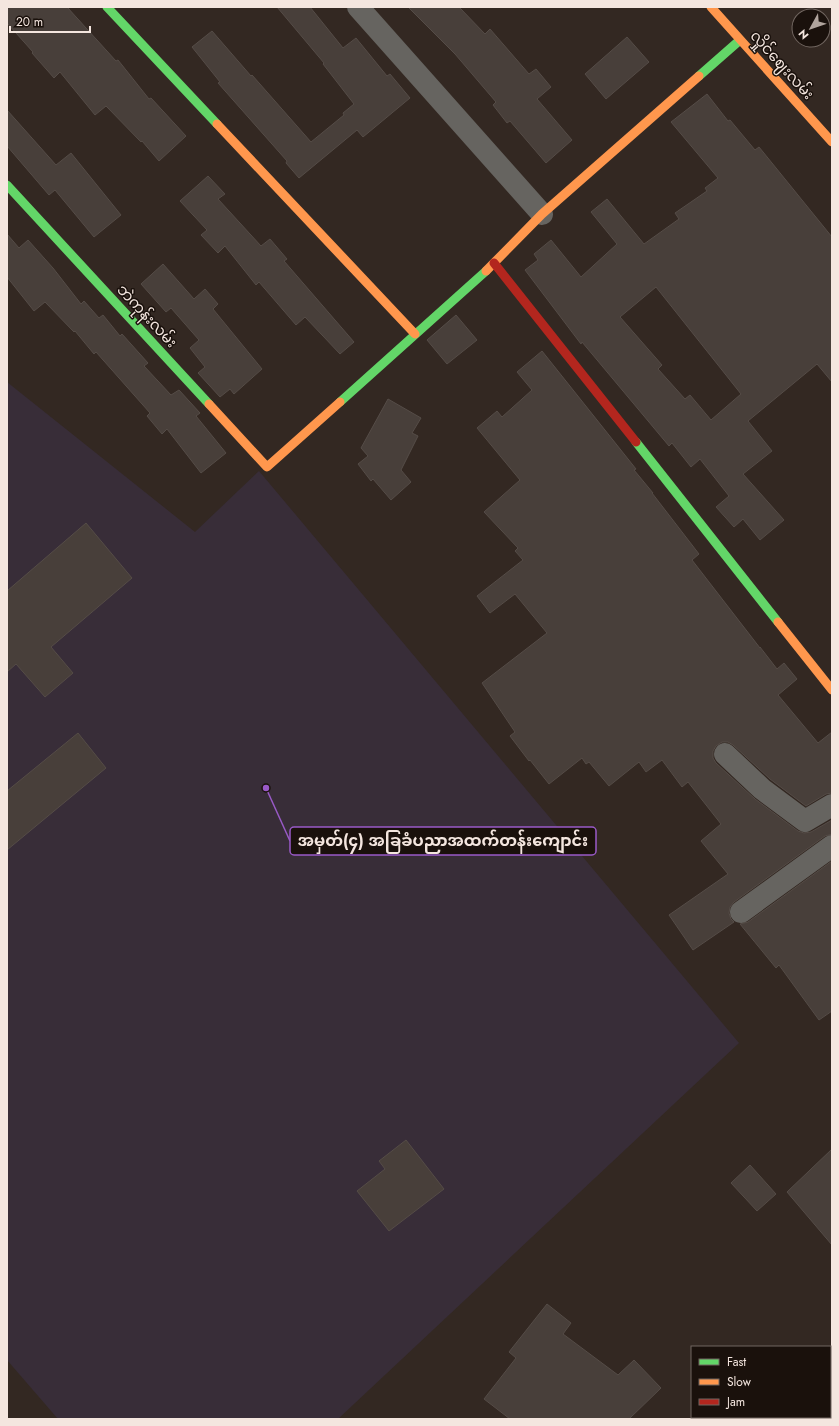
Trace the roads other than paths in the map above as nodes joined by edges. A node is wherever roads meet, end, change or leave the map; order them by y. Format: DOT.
graph roads {
  1 [pos="108,7"];
  2 [pos="358,7"];
  3 [pos="711,7"];
  4 [pos="740,40"];
  5 [pos="832,142"];
  6 [pos="7,185"];
  7 [pos="542,214"];
  8 [pos="494,263"];
  9 [pos="415,334"];
  10 [pos="832,690"];
  11 [pos="725,754"];
  12 [pos="832,805"];
  13 [pos="832,846"];
  14 [pos="741,912"];
  1 -- 9 [label="street"];
  2 -- 7 [label="street"];
  3 -- 4 [label="street, လှိုင်ဈေးလမ်း"];
  4 -- 5 [label="street, လှိုင်ဈေးလမ်း"];
  4 -- 7 [label="street"];
  6 -- 9 [label="street, ဘဲကုန်းလမ်း"];
  7 -- 8 [label="street"];
  8 -- 9 [label="street"];
  8 -- 10 [label="street"];
  11 -- 12 [label="street"];
  13 -- 14 [label="street"];
}
